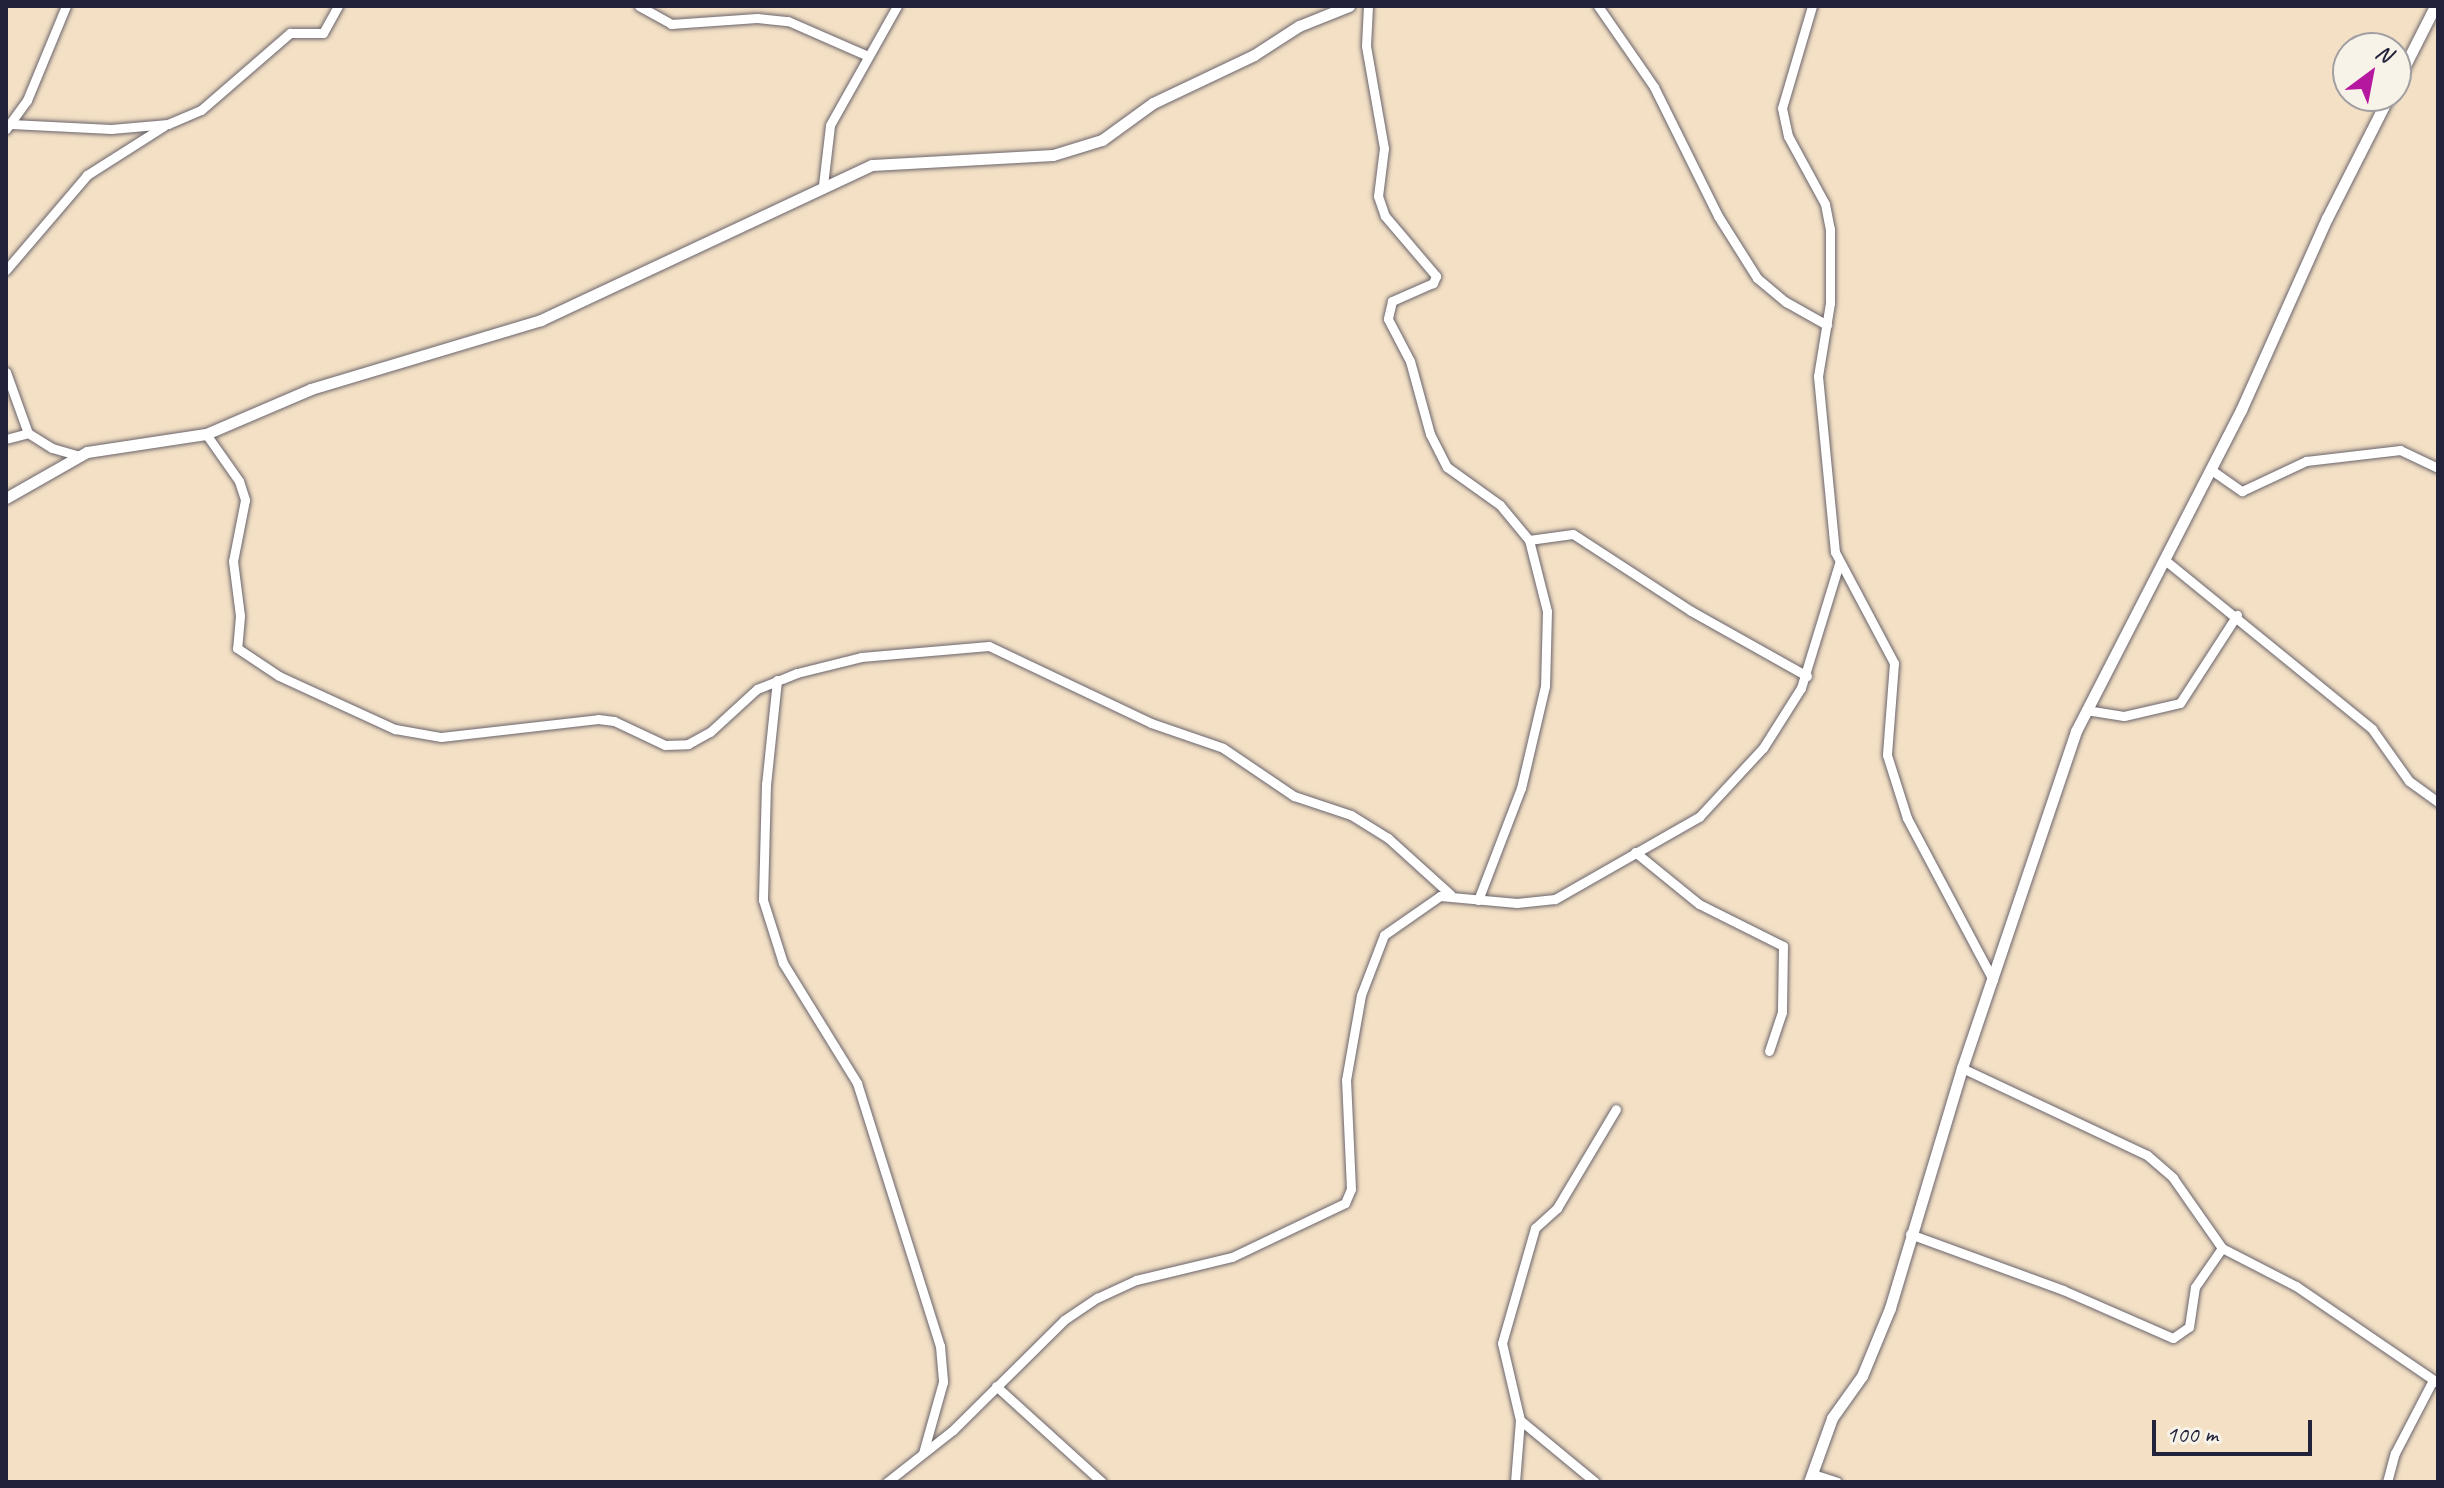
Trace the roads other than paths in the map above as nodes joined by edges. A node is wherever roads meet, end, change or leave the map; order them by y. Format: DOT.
graph roads {
  1 [pos="66,6"];
  2 [pos="338,6"];
  3 [pos="639,6"];
  4 [pos="897,6"];
  5 [pos="1349,6"];
  6 [pos="1368,6"];
  7 [pos="1598,6"];
  8 [pos="1812,6"];
  9 [pos="2435,6"];
  10 [pos="2412,51"];
  11 [pos="868,56"];
  12 [pos="2381,112"];
  13 [pos="168,124"];
  14 [pos="9,127"];
  15 [pos="823,185"];
  16 [pos="6,270"];
  17 [pos="1827,325"];
  18 [pos="6,372"];
  19 [pos="28,433"];
  20 [pos="206,434"];
  21 [pos="6,439"];
  22 [pos="80,456"];
  23 [pos="2438,468"];
  24 [pos="2210,469"];
  25 [pos="6,498"];
  26 [pos="1529,540"];
  27 [pos="2165,560"];
  28 [pos="1839,564"];
  29 [pos="2237,615"];
  30 [pos="1807,676"];
  31 [pos="777,680"];
  32 [pos="2086,710"];
  33 [pos="2438,802"];
  34 [pos="1635,852"];
  35 [pos="1429,880"];
  36 [pos="1450,894"];
  37 [pos="1478,900"];
  38 [pos="1427,902"];
  39 [pos="1994,982"];
  40 [pos="1769,1051"];
  41 [pos="1962,1068"];
  42 [pos="1616,1109"];
  43 [pos="1910,1234"];
  44 [pos="2222,1248"];
  45 [pos="2436,1381"];
  46 [pos="996,1386"];
  47 [pos="1520,1420"];
  48 [pos="923,1453"];
  49 [pos="1811,1478"];
  50 [pos="890,1481"];
  51 [pos="1102,1482"];
  52 [pos="1515,1482"];
  53 [pos="1595,1482"];
  54 [pos="1837,1482"];
  55 [pos="2387,1482"];
  1 -- 14 [label="street"];
  2 -- 13 [label="street"];
  3 -- 11 [label="street"];
  4 -- 11 [label="street"];
  5 -- 15 [label="street"];
  6 -- 26 [label="street"];
  7 -- 17 [label="street"];
  8 -- 17 [label="street"];
  9 -- 10 [label="street"];
  11 -- 15 [label="street"];
  12 -- 24 [label="street"];
  13 -- 14 [label="street"];
  13 -- 16 [label="street"];
  15 -- 20 [label="street"];
  17 -- 28 [label="street"];
  18 -- 19 [label="street"];
  19 -- 21 [label="street"];
  19 -- 22 [label="street"];
  20 -- 22 [label="street"];
  20 -- 31 [label="street"];
  22 -- 25 [label="street"];
  23 -- 24 [label="street"];
  24 -- 27 [label="street"];
  26 -- 30 [label="street"];
  26 -- 37 [label="street"];
  27 -- 29 [label="street"];
  27 -- 32 [label="street"];
  28 -- 30 [label="street"];
  28 -- 39 [label="street"];
  29 -- 32 [label="street"];
  29 -- 33 [label="street"];
  30 -- 34 [label="street"];
  31 -- 35 [label="street"];
  31 -- 48 [label="street"];
  32 -- 39 [label="street"];
  34 -- 37 [label="street"];
  34 -- 40 [label="street"];
  35 -- 36 [label="street"];
  35 -- 38 [label="street"];
  36 -- 37 [label="street"];
  36 -- 38 [label="street"];
  38 -- 46 [label="street"];
  39 -- 41 [label="street"];
  41 -- 43 [label="street"];
  41 -- 44 [label="street"];
  42 -- 47 [label="street"];
  43 -- 44 [label="street"];
  43 -- 49 [label="street"];
  44 -- 45 [label="street"];
  45 -- 55 [label="street"];
  46 -- 48 [label="street"];
  46 -- 51 [label="street"];
  47 -- 52 [label="street"];
  47 -- 53 [label="street"];
  48 -- 50 [label="street"];
  49 -- 54 [label="street"];
}
